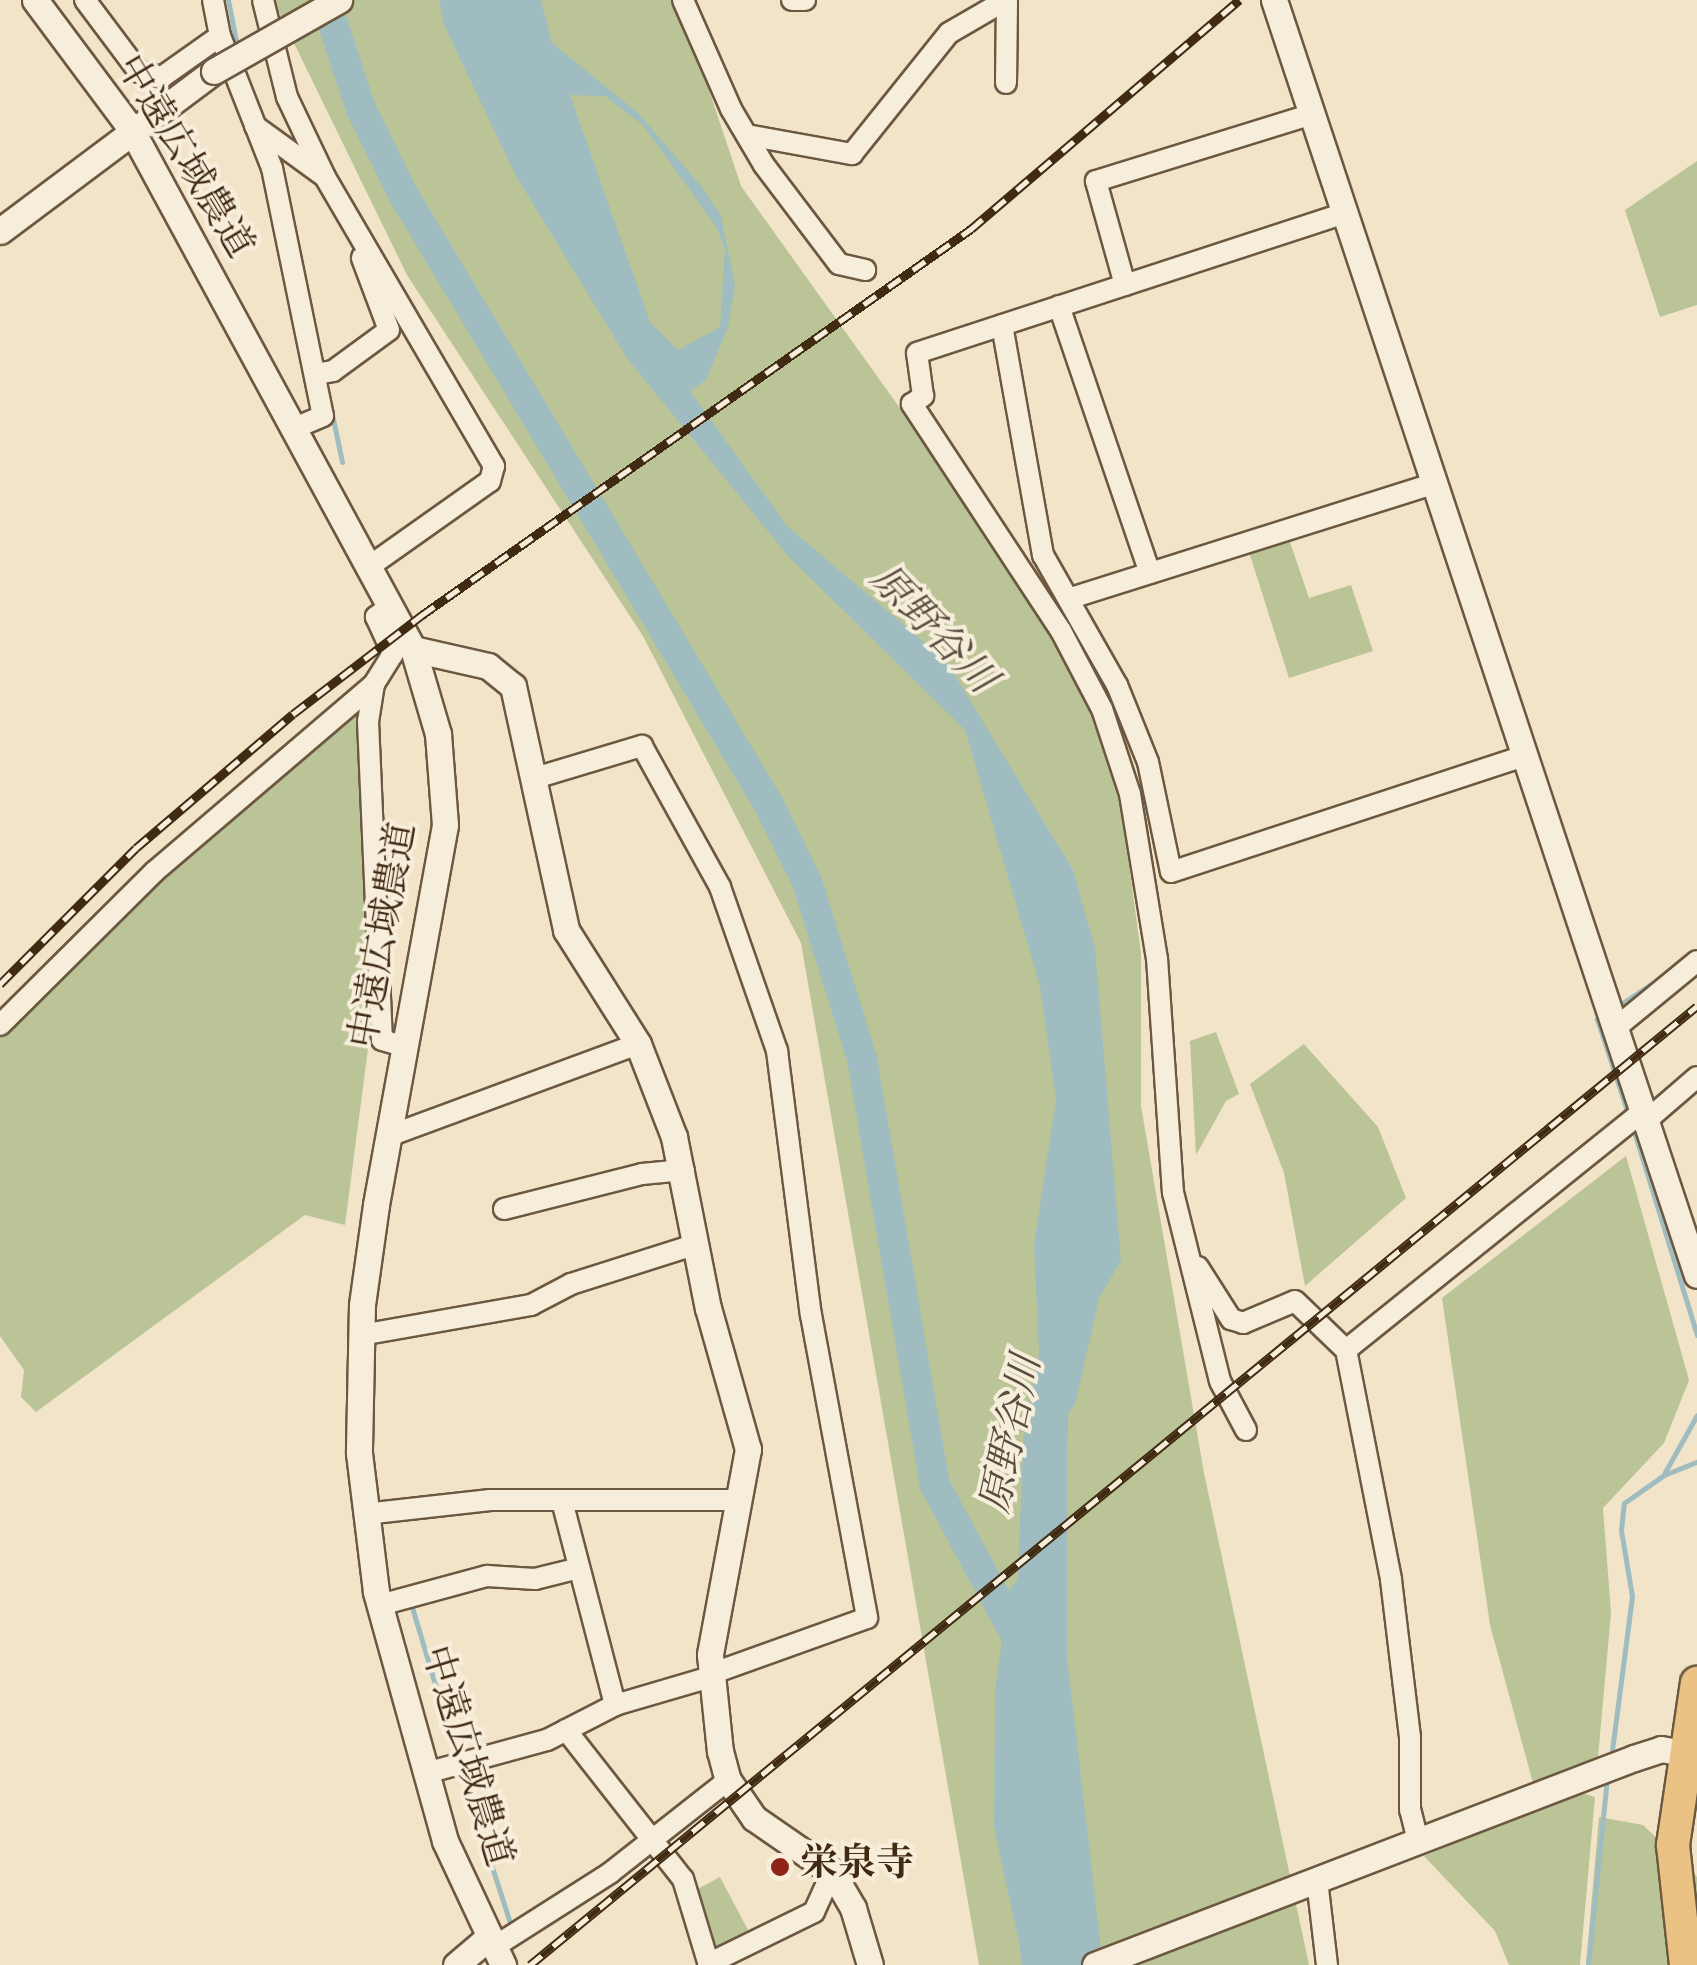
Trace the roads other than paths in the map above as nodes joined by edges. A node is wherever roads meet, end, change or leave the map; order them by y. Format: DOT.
graph roads {
  1 [pos="35,0"];
  2 [pos="85,0"];
  3 [pos="213,0"];
  4 [pos="263,0"];
  5 [pos="338,0"];
  6 [pos="683,0"];
  7 [pos="699,0"];
  8 [pos="792,0"];
  9 [pos="805,0"];
  10 [pos="1006,0"];
  11 [pos="1274,0"];
  12 [pos="220,36"];
  13 [pos="699,44"];
  14 [pos="1006,83"];
  15 [pos="1312,114"];
  16 [pos="254,125"];
  17 [pos="131,129"];
  18 [pos="747,135"];
  19 [pos="325,177"];
  20 [pos="344,209"];
  21 [pos="1344,213"];
  22 [pos="0,231"];
  23 [pos="865,270"];
  24 [pos="1125,285"];
  25 [pos="1059,306"];
  26 [pos="1002,325"];
  27 [pos="315,374"];
  28 [pos="292,429"];
  29 [pos="1435,483"];
  30 [pos="367,568"];
  31 [pos="1150,573"];
  32 [pos="1071,598"];
  33 [pos="389,607"];
  34 [pos="413,649"];
  35 [pos="374,684"];
  36 [pos="1526,755"];
  37 [pos="535,778"];
  38 [pos="1697,961"];
  39 [pos="0,1025"];
  40 [pos="1618,1026"];
  41 [pos="638,1044"];
  42 [pos="406,1047"];
  43 [pos="1697,1077"];
  44 [pos="1645,1116"];
  45 [pos="389,1136"];
  46 [pos="684,1170"];
  47 [pos="504,1209"];
  48 [pos="1183,1236"];
  49 [pos="697,1244"];
  50 [pos="1697,1274"];
  51 [pos="361,1335"];
  52 [pos="1346,1350"];
  53 [pos="1246,1430"];
  54 [pos="741,1500"];
  55 [pos="562,1502"];
  56 [pos="365,1514"];
  57 [pos="575,1569"];
  58 [pos="380,1605"];
  59 [pos="710,1675"];
  60 [pos="1697,1683"];
  61 [pos="616,1704"];
  62 [pos="566,1730"];
  63 [pos="1690,1732"];
  64 [pos="426,1773"];
  65 [pos="728,1780"];
  66 [pos="655,1837"];
  67 [pos="1418,1842"];
  68 [pos="832,1872"];
  69 [pos="1309,1882"];
  70 [pos="1683,1888"];
  71 [pos="495,1950"];
  72 [pos="456,1965"];
  73 [pos="708,1965"];
  74 [pos="870,1965"];
  75 [pos="1095,1965"];
  76 [pos="1327,1965"];
  77 [pos="1686,1965"];
  1 -- 17 [label="street, 中遠広域農道"];
  2 -- 12 [label="street"];
  3 -- 12 [label="street"];
  4 -- 19 [label="street"];
  5 -- 17 [label="street, bridge"];
  6 -- 13 [label="street"];
  7 -- 13 [label="street"];
  8 -- 9 [label="street"];
  10 -- 14 [label="street"];
  10 -- 18 [label="street"];
  11 -- 15 [label="street"];
  12 -- 16 [label="street"];
  13 -- 18 [label="street"];
  15 -- 21 [label="street"];
  15 -- 24 [label="street"];
  16 -- 19 [label="street"];
  16 -- 27 [label="street"];
  17 -- 22 [label="street"];
  17 -- 28 [label="street, 中遠広域農道"];
  18 -- 23 [label="street"];
  19 -- 20 [label="street"];
  20 -- 27 [label="street"];
  20 -- 30 [label="street"];
  21 -- 24 [label="street"];
  21 -- 29 [label="street"];
  24 -- 25 [label="street"];
  25 -- 26 [label="street"];
  25 -- 31 [label="street"];
  26 -- 32 [label="street"];
  26 -- 48 [label="street"];
  27 -- 28 [label="street"];
  28 -- 30 [label="street, 中遠広域農道"];
  29 -- 31 [label="street"];
  29 -- 36 [label="street"];
  30 -- 33 [label="street, 中遠広域農道"];
  31 -- 32 [label="street"];
  32 -- 36 [label="street"];
  33 -- 34 [label="street, 中遠広域農道"];
  33 -- 35 [label="street"];
  34 -- 37 [label="street"];
  34 -- 42 [label="street, 中遠広域農道"];
  35 -- 39 [label="street"];
  35 -- 42 [label="street"];
  36 -- 40 [label="street"];
  37 -- 41 [label="street"];
  37 -- 59 [label="street"];
  38 -- 40 [label="street"];
  40 -- 44 [label="street"];
  41 -- 45 [label="street"];
  41 -- 46 [label="street"];
  42 -- 45 [label="street, 中遠広域農道"];
  43 -- 44 [label="street"];
  44 -- 50 [label="street"];
  44 -- 52 [label="street"];
  45 -- 51 [label="street, 中遠広域農道"];
  46 -- 47 [label="street"];
  46 -- 49 [label="street"];
  48 -- 52 [label="street"];
  48 -- 53 [label="street"];
  49 -- 51 [label="street"];
  49 -- 54 [label="street"];
  51 -- 56 [label="street, 中遠広域農道"];
  52 -- 67 [label="street"];
  54 -- 55 [label="street"];
  54 -- 59 [label="street"];
  55 -- 56 [label="street"];
  55 -- 57 [label="street"];
  56 -- 58 [label="street, 中遠広域農道"];
  57 -- 58 [label="street"];
  57 -- 61 [label="street"];
  58 -- 64 [label="street, 中遠広域農道"];
  59 -- 61 [label="street"];
  59 -- 65 [label="street"];
  60 -- 63 [label="main road"];
  61 -- 62 [label="street"];
  62 -- 64 [label="street"];
  62 -- 66 [label="street"];
  63 -- 67 [label="street"];
  63 -- 70 [label="main road"];
  64 -- 71 [label="street, 中遠広域農道"];
  65 -- 66 [label="street"];
  65 -- 68 [label="street"];
  66 -- 71 [label="street"];
  66 -- 73 [label="street"];
  67 -- 69 [label="street"];
  68 -- 73 [label="street"];
  68 -- 74 [label="street"];
  69 -- 75 [label="street"];
  69 -- 76 [label="street"];
  70 -- 77 [label="main road"];
  71 -- 72 [label="street"];
}
